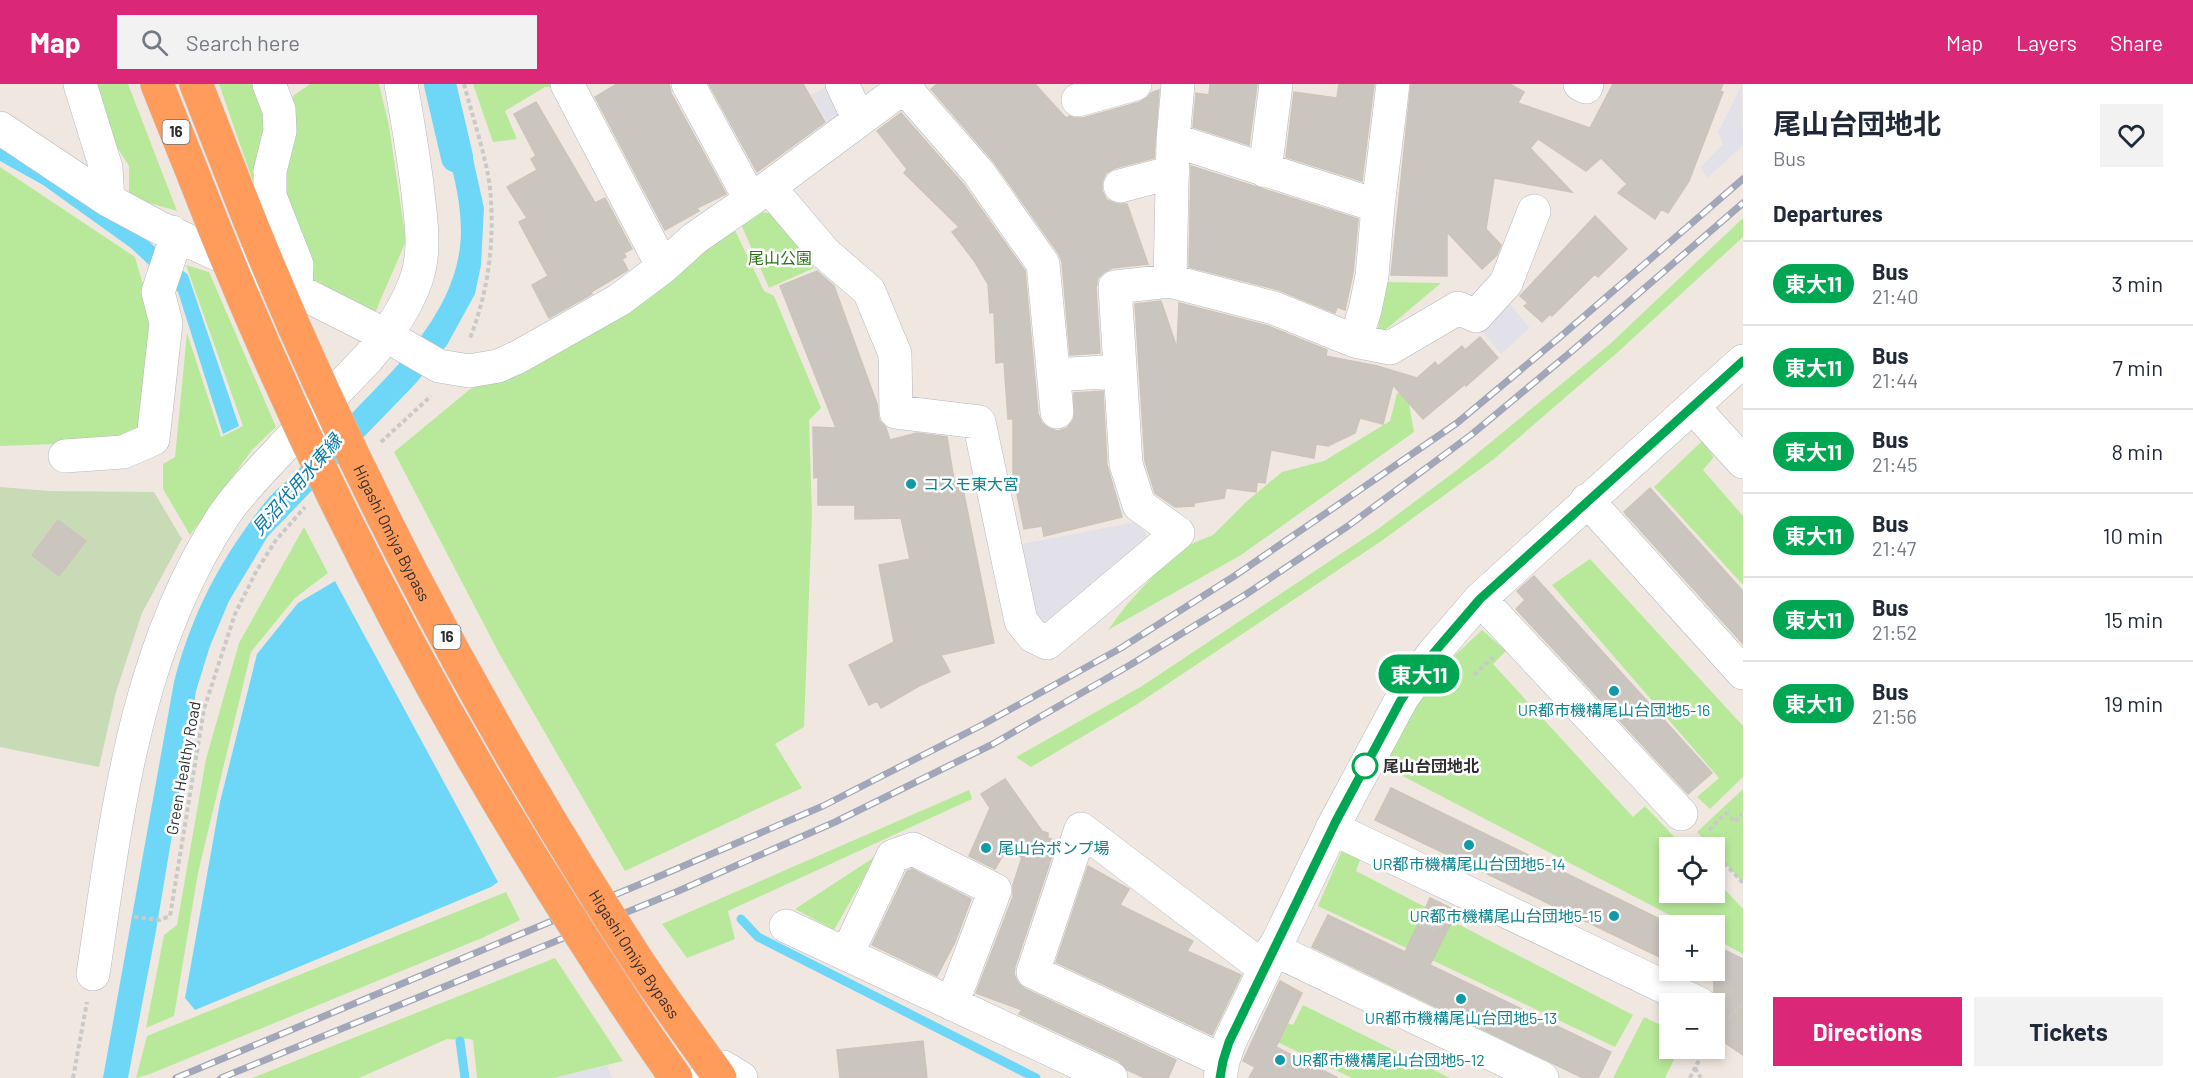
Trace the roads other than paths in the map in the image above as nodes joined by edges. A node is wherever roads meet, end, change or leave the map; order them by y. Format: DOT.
graph roads {
  1 [pos="80,84"];
  2 [pos="157,84"];
  3 [pos="196,84"];
  4 [pos="269,84"];
  5 [pos="401,84"];
  6 [pos="567,84"];
  7 [pos="688,84"];
  8 [pos="842,84"];
  9 [pos="1135,84"];
  10 [pos="1178,84"];
  11 [pos="1276,84"];
  12 [pos="1393,84"];
  13 [pos="1580,84"];
  14 [pos="1587,84"];
  15 [pos="906,86"];
  16 [pos="1078,100"];
  17 [pos="859,120"];
  18 [pos="0,128"];
  19 [pos="1173,156"];
  20 [pos="1265,171"];
  21 [pos="1120,186"];
  22 [pos="760,193"];
  23 [pos="108,201"];
  24 [pos="1378,206"];
  25 [pos="1534,211"];
  26 [pos="172,240"];
  27 [pos="663,267"];
  28 [pos="1170,281"];
  29 [pos="296,290"];
  30 [pos="393,339"];
  31 [pos="1355,341"];
  32 [pos="1743,361"];
  33 [pos="1119,371"];
  34 [pos="1054,375"];
  35 [pos="1693,407"];
  36 [pos="1057,412"];
  37 [pos="65,456"];
  38 [pos="1743,462"];
  39 [pos="1587,500"];
  40 [pos="1480,599"];
  41 [pos="1743,673"];
  42 [pos="1691,826"];
  43 [pos="1332,828"];
  44 [pos="786,926"];
  45 [pos="847,954"];
  46 [pos="1269,958"];
  47 [pos="93,974"];
  48 [pos="1677,993"];
  49 [pos="952,1004"];
  50 [pos="1222,1070"];
  51 [pos="676,1078"];
  52 [pos="705,1078"];
  53 [pos="720,1078"];
  54 [pos="741,1078"];
  55 [pos="1111,1078"];
  56 [pos="1542,1078"];
  1 -- 23 [label="street"];
  2 -- 51 [label="highway, 16, bridge"];
  3 -- 53 [label="highway, Higashi Omiya Bypass / 16, bridge"];
  4 -- 29 [label="street"];
  5 -- 30 [label="street"];
  6 -- 27 [label="street"];
  7 -- 22 [label="street"];
  8 -- 17 [label="street"];
  9 -- 16 [label="street"];
  10 -- 19 [label="street"];
  11 -- 20 [label="street"];
  12 -- 24 [label="street"];
  13 -- 14 [label="street"];
  15 -- 17 [label="street"];
  15 -- 34 [label="street"];
  17 -- 22 [label="street"];
  18 -- 23 [label="street"];
  19 -- 20 [label="street"];
  19 -- 21 [label="street"];
  19 -- 28 [label="street"];
  20 -- 24 [label="street"];
  22 -- 27 [label="street"];
  22 -- 33 [label="street"];
  23 -- 26 [label="street"];
  24 -- 31 [label="street"];
  25 -- 31 [label="street"];
  26 -- 29 [label="street"];
  26 -- 37 [label="street"];
  27 -- 30 [label="street"];
  28 -- 31 [label="street"];
  28 -- 33 [label="street"];
  29 -- 30 [label="street"];
  30 -- 47 [label="street"];
  32 -- 35 [label="street"];
  33 -- 34 [label="street"];
  34 -- 36 [label="street"];
  35 -- 38 [label="street"];
  35 -- 39 [label="street"];
  39 -- 40 [label="street"];
  39 -- 41 [label="street"];
  40 -- 42 [label="street"];
  40 -- 43 [label="street"];
  43 -- 46 [label="street"];
  43 -- 48 [label="street"];
  44 -- 45 [label="street"];
  45 -- 49 [label="street"];
  45 -- 49 [label="street"];
  46 -- 50 [label="street"];
  46 -- 50 [label="street"];
  46 -- 56 [label="street"];
  49 -- 55 [label="street"];
  52 -- 54 [label="street"];
}
